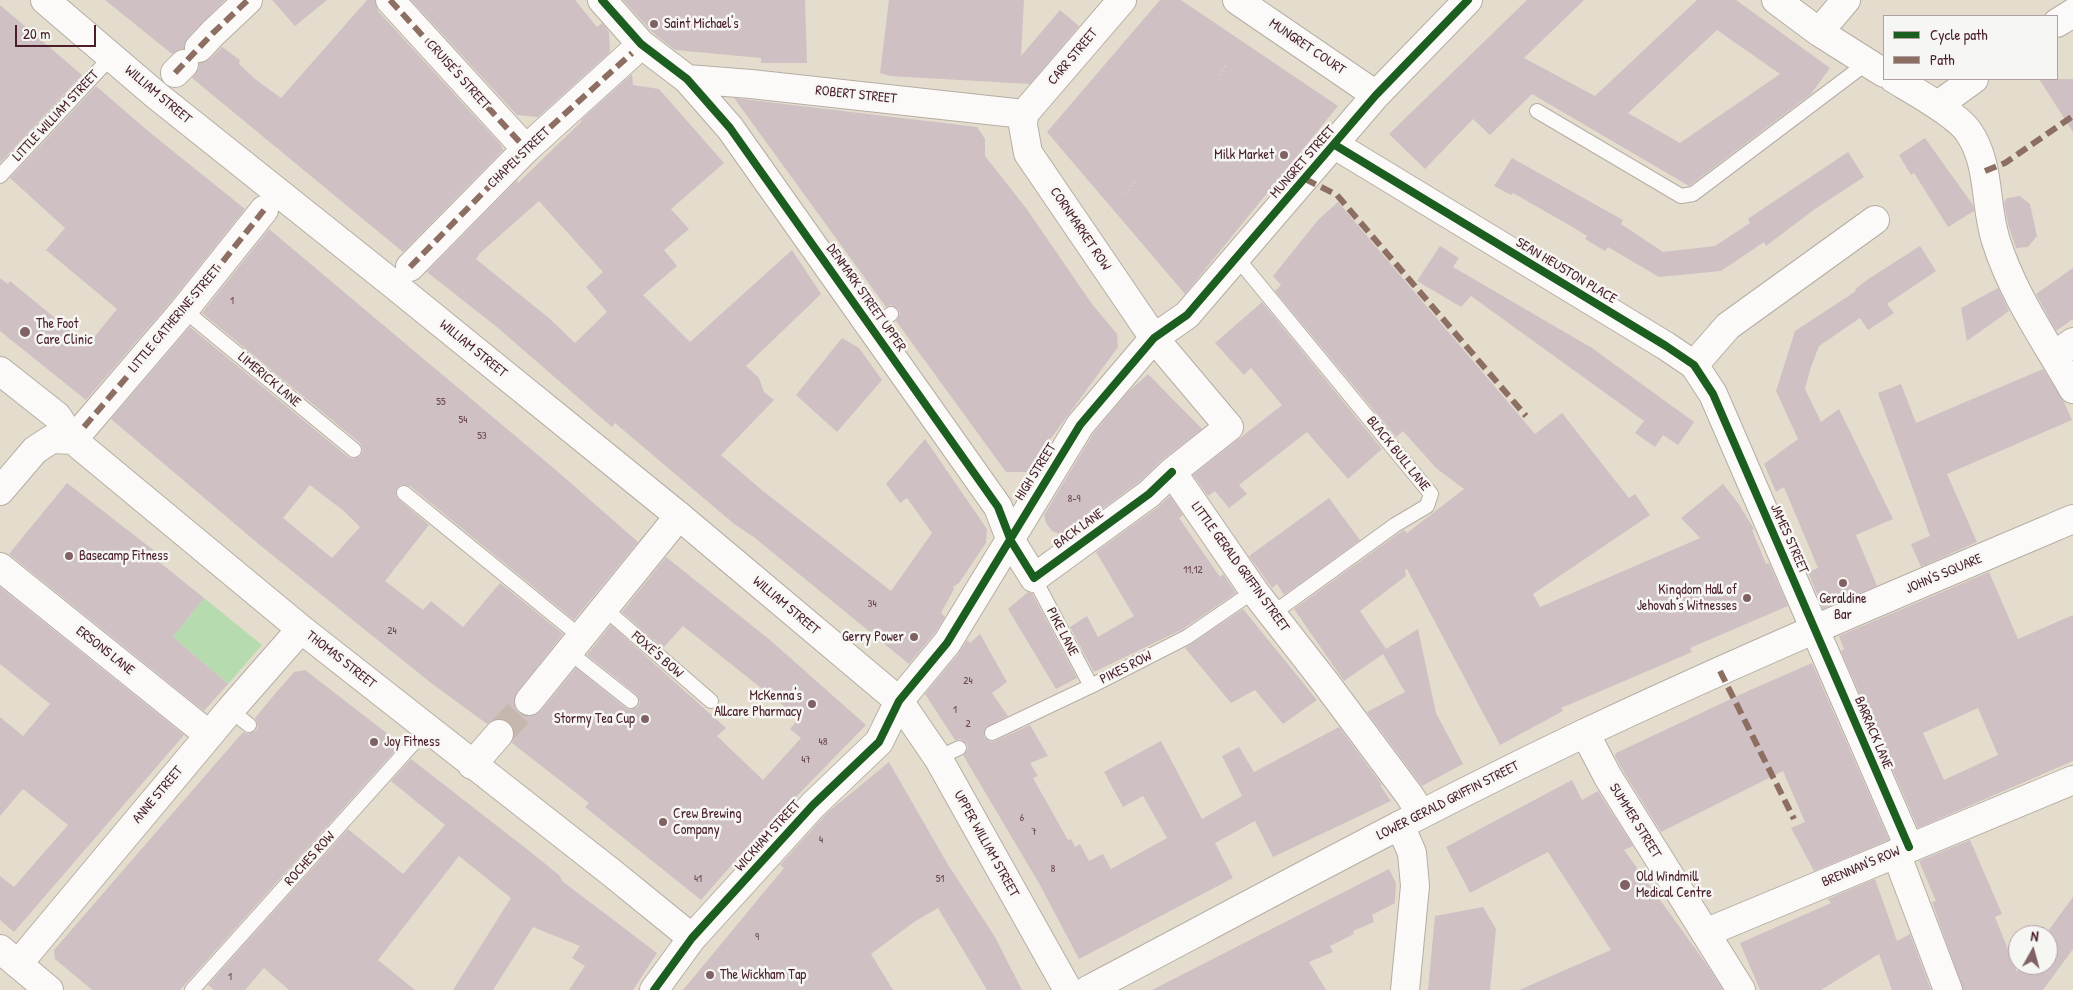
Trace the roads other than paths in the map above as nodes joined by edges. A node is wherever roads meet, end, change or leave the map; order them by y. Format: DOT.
graph roads {
  1 [pos="45,0"];
  2 [pos="248,0"];
  3 [pos="390,0"];
  4 [pos="602,0"];
  5 [pos="1122,0"];
  6 [pos="1237,0"];
  7 [pos="1468,0"];
  8 [pos="1776,0"];
  9 [pos="1846,0"];
  10 [pos="2073,13"];
  11 [pos="2058,22"];
  12 [pos="1819,32"];
  13 [pos="632,53"];
  14 [pos="112,56"];
  15 [pos="186,62"];
  16 [pos="1876,68"];
  17 [pos="687,79"];
  18 [pos="1896,80"];
  19 [pos="1973,80"];
  20 [pos="1376,95"];
  21 [pos="1938,105"];
  22 [pos="1537,111"];
  23 [pos="1024,114"];
  24 [pos="1335,145"];
  25 [pos="526,150"];
  26 [pos="0,176"];
  27 [pos="264,210"];
  28 [pos="1875,220"];
  29 [pos="1237,258"];
  30 [pos="410,267"];
  31 [pos="184,310"];
  32 [pos="1154,338"];
  33 [pos="2064,349"];
  34 [pos="1694,366"];
  35 [pos="0,372"];
  36 [pos="2073,389"];
  37 [pos="78,434"];
  38 [pos="354,450"];
  39 [pos="1740,458"];
  40 [pos="1172,472"];
  41 [pos="0,491"];
  42 [pos="404,492"];
  43 [pos="679,516"];
  44 [pos="2073,519"];
  45 [pos="1011,541"];
  46 [pos="0,567"];
  47 [pos="1034,578"];
  48 [pos="1254,590"];
  49 [pos="604,608"];
  50 [pos="1272,614"];
  51 [pos="301,628"];
  52 [pos="1815,629"];
  53 [pos="575,644"];
  54 [pos="1091,686"];
  55 [pos="529,701"];
  56 [pos="631,701"];
  57 [pos="711,701"];
  58 [pos="899,701"];
  59 [pos="428,728"];
  60 [pos="992,733"];
  61 [pos="1585,733"];
  62 [pos="499,734"];
  63 [pos="209,735"];
  64 [pos="472,765"];
  65 [pos="2073,780"];
  66 [pos="1410,819"];
  67 [pos="1902,850"];
  68 [pos="1705,933"];
  69 [pos="692,938"];
  70 [pos="9,956"];
  71 [pos="49,990"];
  72 [pos="192,990"];
  73 [pos="654,990"];
  74 [pos="1068,990"];
  75 [pos="1088,990"];
  76 [pos="1405,990"];
  77 [pos="1741,990"];
  78 [pos="1948,990"];
  1 -- 14 [label="street, WILLIAM STREET"];
  2 -- 15 [label="street"];
  3 -- 25 [label="street, CRUISE'S STREET"];
  4 -- 17 [label="street, DENMARK STREET UPPER"];
  5 -- 23 [label="street, CARR STREET"];
  6 -- 20 [label="street, MUNGRET COURT"];
  7 -- 20 [label="street, MUNGRET STREET"];
  8 -- 12 [label="street"];
  9 -- 12 [label="street"];
  10 -- 11 [label="street"];
  12 -- 16 [label="street"];
  13 -- 25 [label="street, CHAPEL STREET"];
  14 -- 26 [label="lane, LITTLE WILLIAM STREET"];
  14 -- 43 [label="street, WILLIAM STREET"];
  16 -- 22 [label="lane"];
  17 -- 23 [label="street, ROBERT STREET"];
  17 -- 45 [label="street, DENMARK STREET UPPER"];
  18 -- 21 [label="street"];
  19 -- 21 [label="street"];
  20 -- 24 [label="street, MUNGRET STREET"];
  21 -- 33 [label="street"];
  23 -- 32 [label="street, CORNMARKET ROW"];
  24 -- 29 [label="street, MUNGRET STREET"];
  24 -- 34 [label="street, SEAN HEUSTON PLACE"];
  25 -- 30 [label="street, CHAPEL STREET"];
  27 -- 31 [label="street, LITTLE CATHERINE STREET"];
  28 -- 34 [label="street"];
  29 -- 32 [label="street, MUNGRET STREET"];
  29 -- 50 [label="lane, BLACK BULL LANE"];
  31 -- 37 [label="street, LITTLE CATHERINE STREET"];
  31 -- 38 [label="lane, LIMERICK LANE"];
  32 -- 40 [label="street"];
  32 -- 45 [label="street, HIGH STREET"];
  33 -- 36 [label="street"];
  34 -- 39 [label="street, SEAN HEUSTON PLACE"];
  35 -- 37 [label="street, THOMAS STREET"];
  37 -- 41 [label="street"];
  37 -- 51 [label="street, THOMAS STREET"];
  39 -- 52 [label="street, JAMES STREET"];
  40 -- 47 [label="street, BACK LANE"];
  40 -- 48 [label="street, LITTLE GERALD GRIFFIN STREET"];
  42 -- 53 [label="lane"];
  43 -- 49 [label="street"];
  43 -- 58 [label="street, WILLIAM STREET"];
  44 -- 52 [label="street, JOHN'S SQUARE"];
  45 -- 47 [label="street"];
  45 -- 58 [label="street, HIGH STREET"];
  46 -- 63 [label="street, ERSONS LANE"];
  47 -- 54 [label="lane, PIKE LANE"];
  48 -- 50 [label="street, LITTLE GERALD GRIFFIN STREET"];
  48 -- 54 [label="lane, PIKES ROW"];
  49 -- 53 [label="street"];
  49 -- 57 [label="lane, FOXE'S BOW"];
  50 -- 66 [label="street, LITTLE GERALD GRIFFIN STREET"];
  51 -- 59 [label="street, THOMAS STREET"];
  51 -- 63 [label="street, ANNE STREET"];
  52 -- 61 [label="street, LOWER GERALD GRIFFIN STREET"];
  52 -- 67 [label="street, BARRACK LANE"];
  53 -- 55 [label="street"];
  53 -- 56 [label="lane"];
  54 -- 60 [label="lane, PIKES ROW"];
  58 -- 69 [label="street, WICKHAM STREET"];
  58 -- 74 [label="street, UPPER WILLIAM STREET"];
  59 -- 64 [label="street, THOMAS STREET"];
  59 -- 72 [label="lane, ROCHES ROW"];
  61 -- 66 [label="street, LOWER GERALD GRIFFIN STREET"];
  61 -- 68 [label="street, SUMMER STREET"];
  62 -- 64 [label="street"];
  63 -- 70 [label="street, ANNE STREET"];
  64 -- 69 [label="street, THOMAS STREET"];
  65 -- 67 [label="street, BRENNAN'S ROW"];
  66 -- 75 [label="street, LOWER GERALD GRIFFIN STREET"];
  66 -- 76 [label="street, LITTLE GERALD GRIFFIN STREET"];
  67 -- 68 [label="street, BRENNAN'S ROW"];
  67 -- 78 [label="street, BARRACK LANE"];
  68 -- 77 [label="street, SUMMER STREET"];
  69 -- 73 [label="street, WICKHAM STREET"];
  70 -- 71 [label="street"];
}
